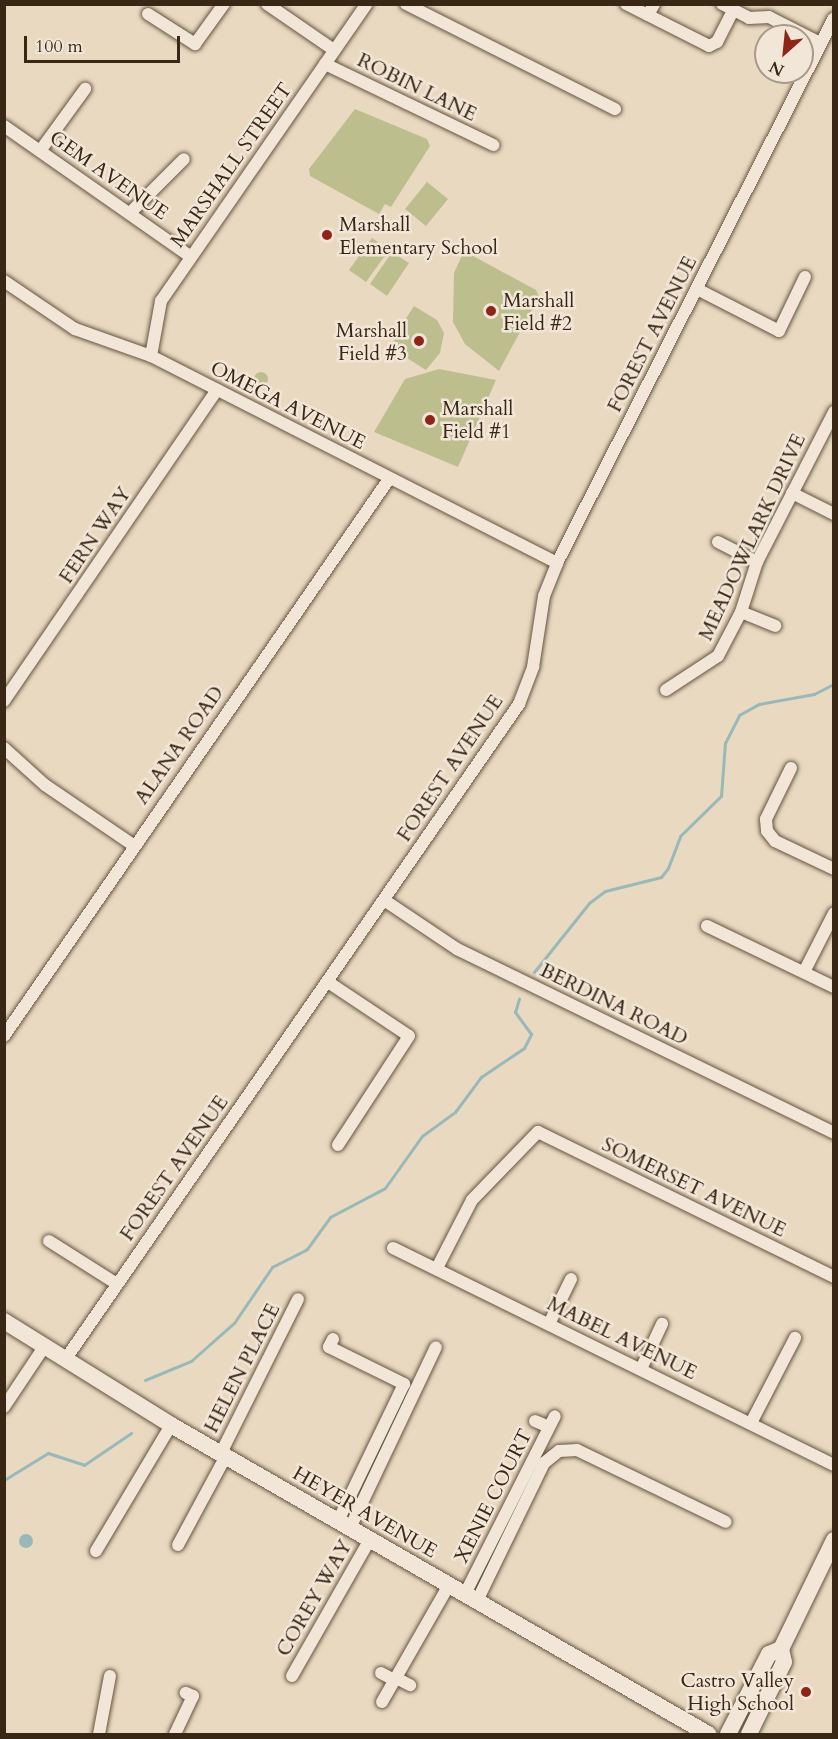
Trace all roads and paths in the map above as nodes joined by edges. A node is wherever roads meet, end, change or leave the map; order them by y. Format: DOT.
graph roads {
  1 [pos="224,4"];
  2 [pos="267,4"];
  3 [pos="367,4"];
  4 [pos="406,4"];
  5 [pos="626,4"];
  6 [pos="728,7"];
  7 [pos="651,10"];
  8 [pos="148,14"];
  9 [pos="834,18"];
  10 [pos="820,43"];
  11 [pos="334,50"];
  12 [pos="326,64"];
  13 [pos="85,89"];
  14 [pos="615,108"];
  15 [pos="4,126"];
  16 [pos="492,145"];
  17 [pos="40,151"];
  18 [pos="184,159"];
  19 [pos="130,213"];
  20 [pos="191,257"];
  21 [pos="805,277"];
  22 [pos="4,281"];
  23 [pos="697,289"];
  24 [pos="151,356"];
  25 [pos="218,390"];
  26 [pos="834,412"];
  27 [pos="389,479"];
  28 [pos="792,493"];
  29 [pos="834,514"];
  30 [pos="718,542"];
  31 [pos="757,562"];
  32 [pos="557,563"];
  33 [pos="741,612"];
  34 [pos="775,626"];
  35 [pos="666,690"];
  36 [pos="4,701"];
  37 [pos="4,748"];
  38 [pos="791,768"];
  39 [pos="133,845"];
  40 [pos="834,869"];
  41 [pos="384,900"];
  42 [pos="834,913"];
  43 [pos="707,926"];
  44 [pos="804,972"];
  45 [pos="328,982"];
  46 [pos="834,987"];
  47 [pos="4,1036"];
  48 [pos="834,1133"];
  49 [pos="338,1145"];
  50 [pos="49,1241"];
  51 [pos="393,1248"];
  52 [pos="437,1268"];
  53 [pos="834,1277"];
  54 [pos="571,1279"];
  55 [pos="117,1284"];
  56 [pos="298,1299"];
  57 [pos="4,1321"];
  58 [pos="549,1324"];
  59 [pos="662,1324"];
  60 [pos="795,1338"];
  61 [pos="333,1339"];
  62 [pos="44,1347"];
  63 [pos="436,1347"];
  64 [pos="66,1360"];
  65 [pos="641,1369"];
  66 [pos="4,1407"];
  67 [pos="535,1421"];
  68 [pos="751,1423"];
  69 [pos="171,1425"];
  70 [pos="223,1455"];
  71 [pos="834,1465"];
  72 [pos="726,1522"];
  73 [pos="344,1524"];
  74 [pos="370,1539"];
  75 [pos="834,1540"];
  76 [pos="178,1545"];
  77 [pos="96,1551"];
  78 [pos="449,1585"];
  79 [pos="471,1598"];
  80 [pos="781,1649"];
  81 [pos="381,1672"];
  82 [pos="110,1676"];
  83 [pos="292,1676"];
  84 [pos="395,1679"];
  85 [pos="410,1686"];
  86 [pos="186,1693"];
  87 [pos="382,1702"];
  88 [pos="99,1734"];
  89 [pos="175,1734"];
  90 [pos="708,1734"];
  91 [pos="728,1734"];
  92 [pos="749,1734"];
  1 -- 8 [label="street"];
  2 -- 11 [label="street"];
  3 -- 11 [label="street, MARSHALL STREET"];
  4 -- 14 [label="street"];
  5 -- 7 [label="street"];
  6 -- 7 [label="street"];
  6 -- 10 [label="street"];
  9 -- 10 [label="street, FOREST AVENUE"];
  10 -- 23 [label="street, FOREST AVENUE"];
  11 -- 12 [label="street, MARSHALL STREET"];
  12 -- 16 [label="street, ROBIN LANE"];
  12 -- 20 [label="street, MARSHALL STREET"];
  13 -- 17 [label="street"];
  15 -- 17 [label="street, GEM AVENUE"];
  17 -- 19 [label="street, GEM AVENUE"];
  18 -- 19 [label="street"];
  19 -- 20 [label="street, GEM AVENUE"];
  20 -- 24 [label="street, MARSHALL STREET"];
  21 -- 23 [label="street"];
  22 -- 24 [label="street, OMEGA AVENUE"];
  23 -- 32 [label="street, FOREST AVENUE"];
  24 -- 25 [label="street, OMEGA AVENUE"];
  25 -- 27 [label="street, OMEGA AVENUE"];
  25 -- 36 [label="street, FERN WAY"];
  26 -- 28 [label="street, MEADOWLARK DRIVE"];
  27 -- 32 [label="street, OMEGA AVENUE"];
  27 -- 39 [label="street, ALANA ROAD"];
  28 -- 29 [label="street"];
  28 -- 31 [label="street, MEADOWLARK DRIVE"];
  30 -- 31 [label="street"];
  31 -- 33 [label="street, MEADOWLARK DRIVE"];
  32 -- 41 [label="street, FOREST AVENUE"];
  33 -- 34 [label="street"];
  33 -- 35 [label="street, MEADOWLARK DRIVE"];
  37 -- 39 [label="street"];
  38 -- 40 [label="street"];
  39 -- 47 [label="street, ALANA ROAD"];
  41 -- 45 [label="street, FOREST AVENUE"];
  41 -- 48 [label="street, BERDINA ROAD"];
  42 -- 44 [label="street"];
  43 -- 44 [label="street"];
  44 -- 46 [label="street"];
  45 -- 49 [label="street"];
  45 -- 55 [label="street, FOREST AVENUE"];
  50 -- 55 [label="street"];
  51 -- 52 [label="street, MABEL AVENUE"];
  52 -- 53 [label="street, SOMERSET AVENUE"];
  52 -- 58 [label="street, MABEL AVENUE"];
  54 -- 58 [label="street"];
  55 -- 64 [label="street, FOREST AVENUE"];
  56 -- 70 [label="street, HELEN PLACE"];
  57 -- 62 [label="street, HEYER AVENUE"];
  58 -- 65 [label="street, MABEL AVENUE"];
  59 -- 65 [label="street"];
  60 -- 68 [label="street"];
  61 -- 73 [label="street"];
  62 -- 64 [label="street, HEYER AVENUE"];
  62 -- 66 [label="street"];
  63 -- 73 [label="street"];
  64 -- 69 [label="street, HEYER AVENUE"];
  65 -- 68 [label="street, MABEL AVENUE"];
  67 -- 79 [label="street, XENIE COURT"];
  68 -- 71 [label="street, MABEL AVENUE"];
  69 -- 70 [label="street, HEYER AVENUE"];
  69 -- 77 [label="street"];
  70 -- 73 [label="street, HEYER AVENUE"];
  70 -- 76 [label="street, HELEN PLACE"];
  72 -- 79 [label="street"];
  73 -- 74 [label="street, HEYER AVENUE"];
  74 -- 78 [label="street, HEYER AVENUE"];
  74 -- 83 [label="street, COREY WAY"];
  75 -- 80 [label="street"];
  78 -- 79 [label="street, HEYER AVENUE"];
  78 -- 84 [label="street"];
  79 -- 90 [label="street, HEYER AVENUE"];
  80 -- 91 [label="street"];
  80 -- 92 [label="street"];
  81 -- 84 [label="street"];
  82 -- 88 [label="street"];
  84 -- 85 [label="street"];
  84 -- 87 [label="street"];
  86 -- 89 [label="street"];
}
